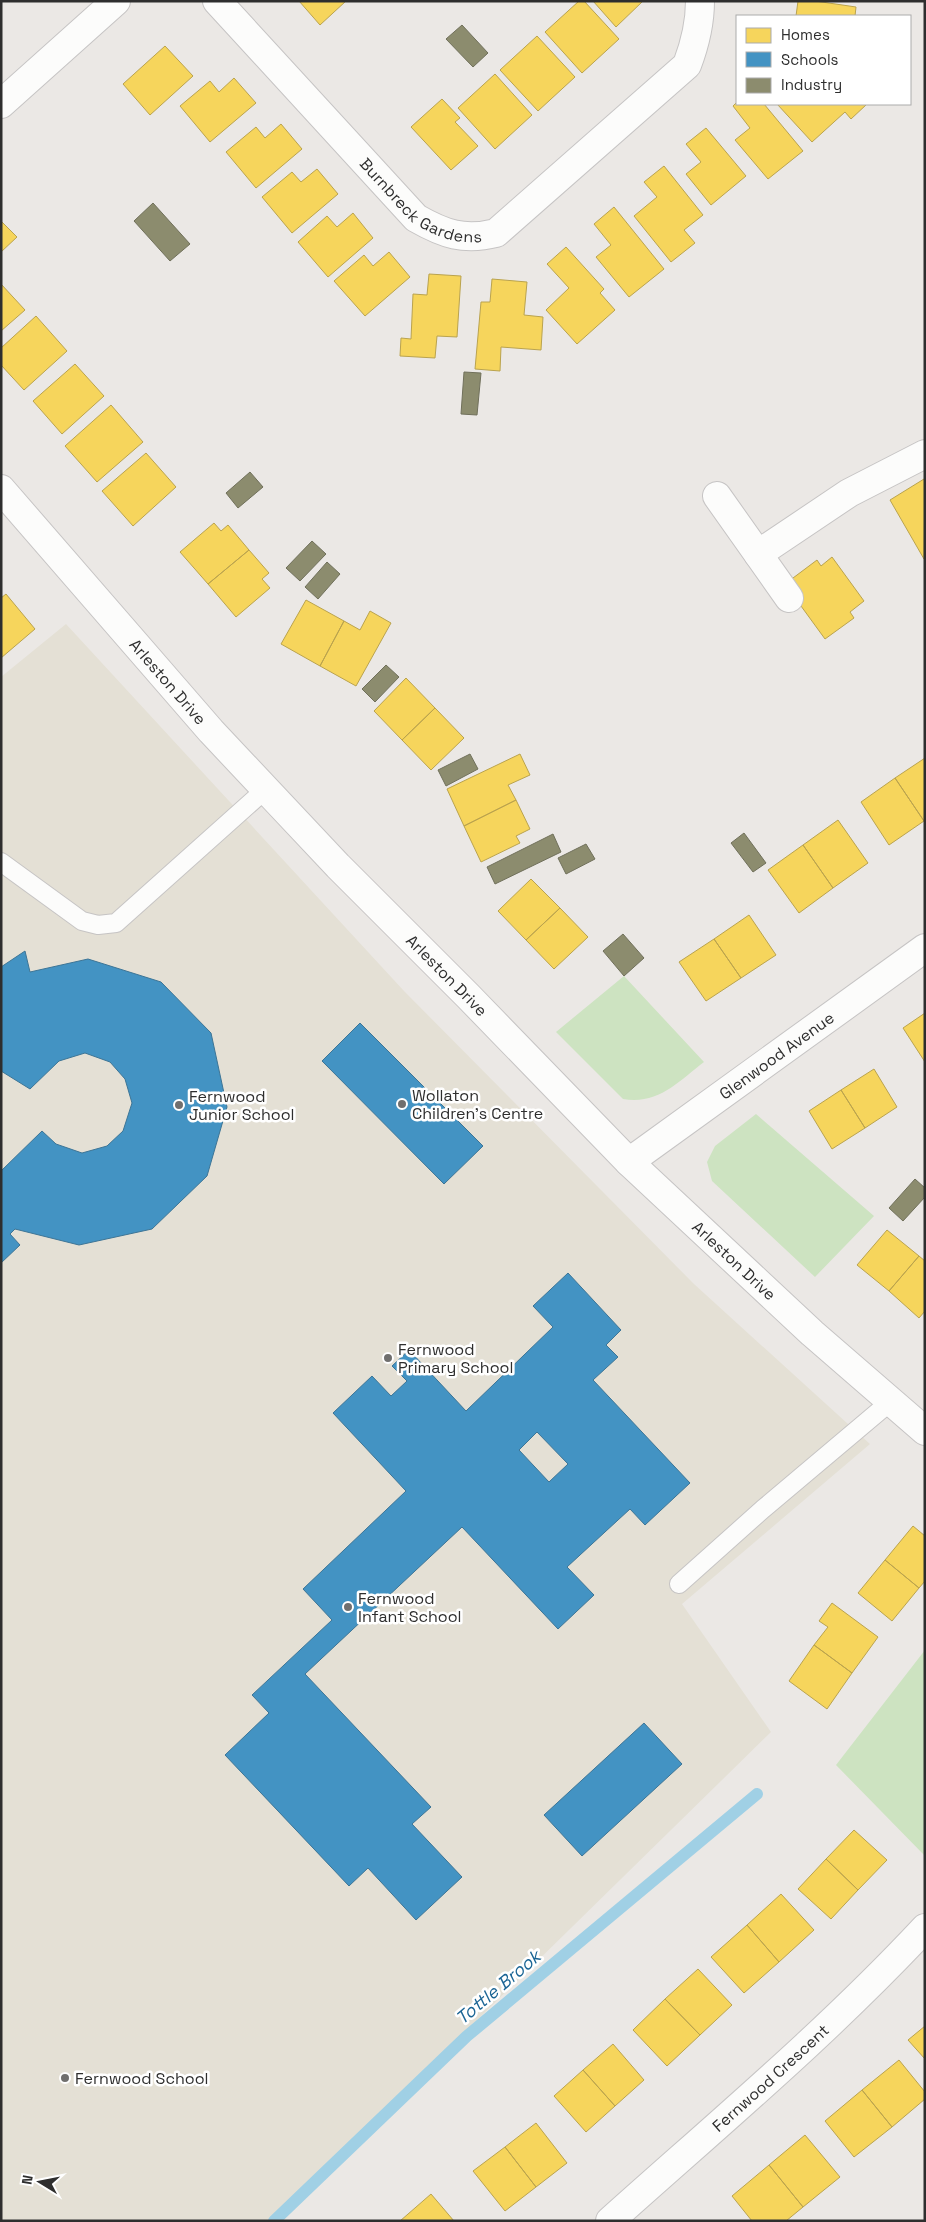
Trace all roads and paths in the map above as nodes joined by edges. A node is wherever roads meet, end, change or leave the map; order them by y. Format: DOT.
graph roads {
  1 [pos="116,1"];
  2 [pos="217,1"];
  3 [pos="700,1"];
  4 [pos="1,104"];
  5 [pos="925,454"];
  6 [pos="1,489"];
  7 [pos="717,496"];
  8 [pos="758,554"];
  9 [pos="789,598"];
  10 [pos="266,789"];
  11 [pos="1,862"];
  12 [pos="925,948"];
  13 [pos="629,1162"];
  14 [pos="890,1402"];
  15 [pos="925,1431"];
  16 [pos="680,1584"];
  17 [pos="925,1928"];
  18 [pos="610,2221"];
  1 -- 4 [label="street"];
  2 -- 3 [label="street, Burnbreck Gardens"];
  5 -- 8 [label="street"];
  6 -- 10 [label="street, Arleston Drive"];
  7 -- 8 [label="street"];
  8 -- 9 [label="street"];
  10 -- 11 [label="lane"];
  10 -- 13 [label="street, Arleston Drive"];
  12 -- 13 [label="street, Glenwood Avenue"];
  13 -- 14 [label="street, Arleston Drive"];
  14 -- 15 [label="street, Arleston Drive"];
  14 -- 16 [label="lane"];
  17 -- 18 [label="street, Fernwood Crescent"];
}
